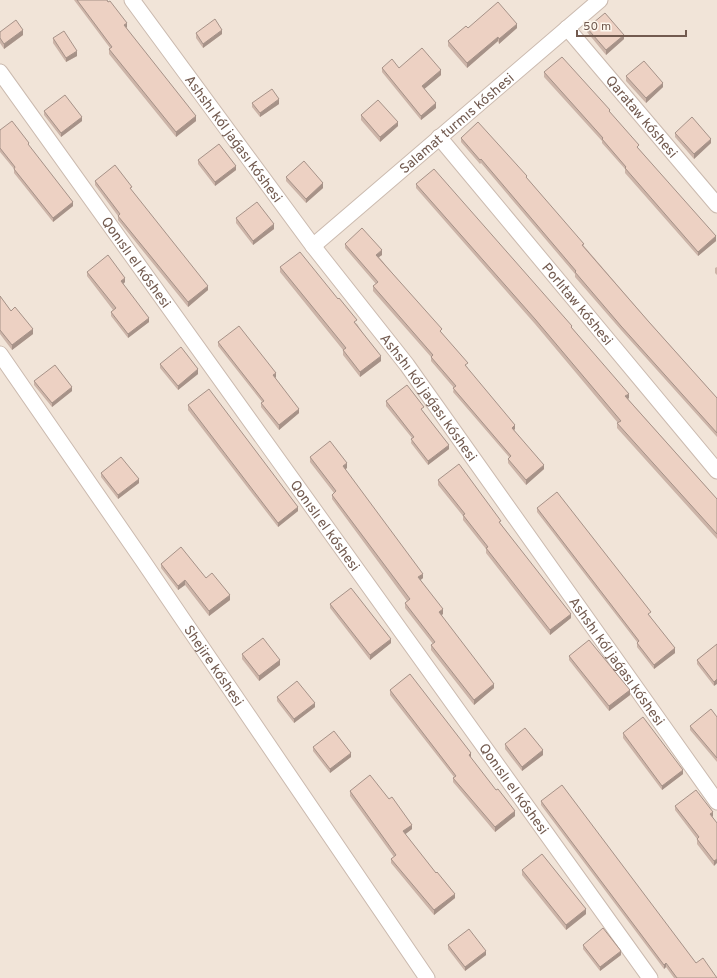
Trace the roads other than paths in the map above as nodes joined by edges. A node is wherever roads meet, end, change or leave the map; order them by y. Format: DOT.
graph roads {
  1 [pos="132,0"];
  2 [pos="600,0"];
  3 [pos="567,28"];
  4 [pos="0,72"];
  5 [pos="438,137"];
  6 [pos="717,204"];
  7 [pos="313,246"];
  8 [pos="0,354"];
  9 [pos="717,471"];
  10 [pos="717,802"];
  11 [pos="427,978"];
  12 [pos="650,978"];
  1 -- 7 [label="street, Ashshı kól jaǵası kóshesi"];
  2 -- 3 [label="street, Salamat turmıs kóshesi"];
  3 -- 5 [label="street, Salamat turmıs kóshesi"];
  3 -- 6 [label="street, Qarataw kóshesi"];
  4 -- 12 [label="street, Qonıslı el kóshesi"];
  5 -- 7 [label="street, Salamat turmıs kóshesi"];
  5 -- 9 [label="street, Porlıtaw kóshesi"];
  7 -- 10 [label="street, Ashshı kól jaǵası kóshesi"];
  8 -- 11 [label="street, Shejire kóshesi"];
}
